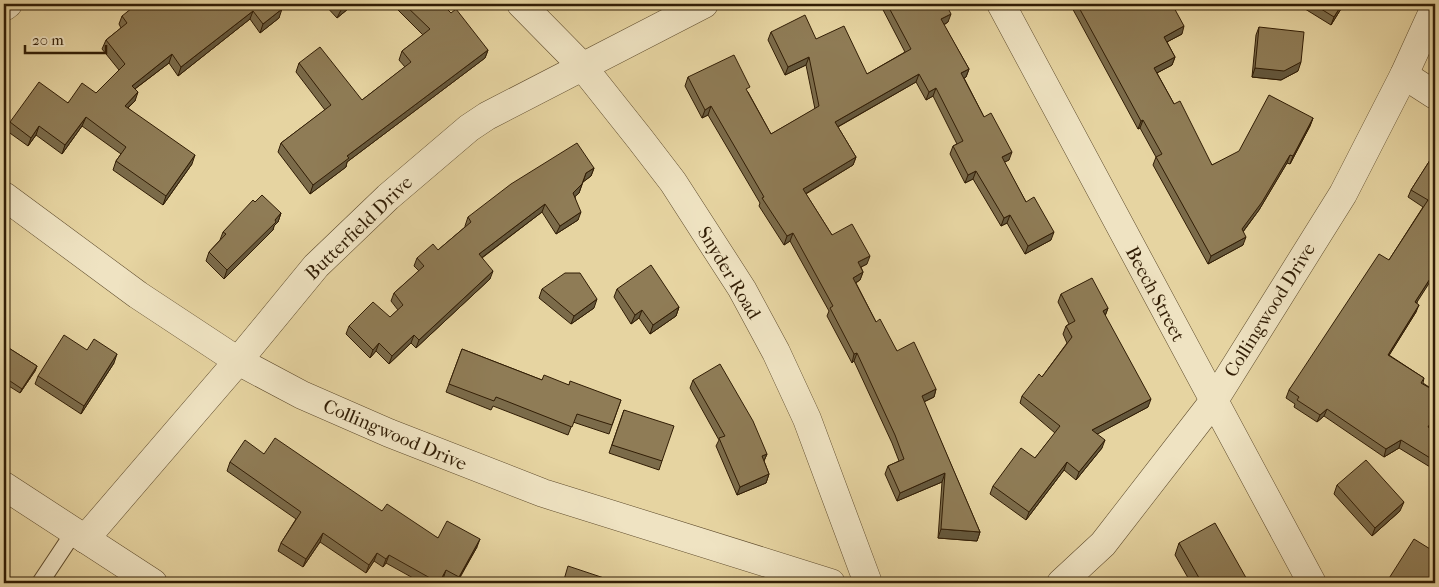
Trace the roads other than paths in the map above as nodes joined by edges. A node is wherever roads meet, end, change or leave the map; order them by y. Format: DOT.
graph roads {
  1 [pos="8,4"];
  2 [pos="521,4"];
  3 [pos="704,4"];
  4 [pos="1001,4"];
  5 [pos="4,7"];
  6 [pos="1435,7"];
  7 [pos="582,66"];
  8 [pos="1404,75"];
  9 [pos="1435,95"];
  10 [pos="4,196"];
  11 [pos="238,361"];
  12 [pos="1213,402"];
  13 [pos="4,486"];
  14 [pos="79,535"];
  15 [pos="40,583"];
  16 [pos="152,583"];
  17 [pos="831,583"];
  18 [pos="868,583"];
  19 [pos="1061,583"];
  20 [pos="1312,583"];
  1 -- 5 [label="street"];
  2 -- 7 [label="street, Snyder Road"];
  3 -- 7 [label="street, Butterfield Drive"];
  4 -- 12 [label="street, Beech Street"];
  6 -- 8 [label="street, Collingwood Drive"];
  7 -- 11 [label="street, Butterfield Drive"];
  7 -- 18 [label="street, Snyder Road"];
  8 -- 9 [label="street"];
  8 -- 12 [label="street, Collingwood Drive"];
  10 -- 11 [label="street, Collingwood Drive"];
  11 -- 14 [label="street, Butterfield Drive"];
  11 -- 17 [label="street, Collingwood Drive"];
  12 -- 19 [label="street, Collingwood Drive"];
  12 -- 20 [label="street, Beech Street"];
  13 -- 14 [label="street"];
  14 -- 15 [label="lane"];
  14 -- 16 [label="street"];
}
